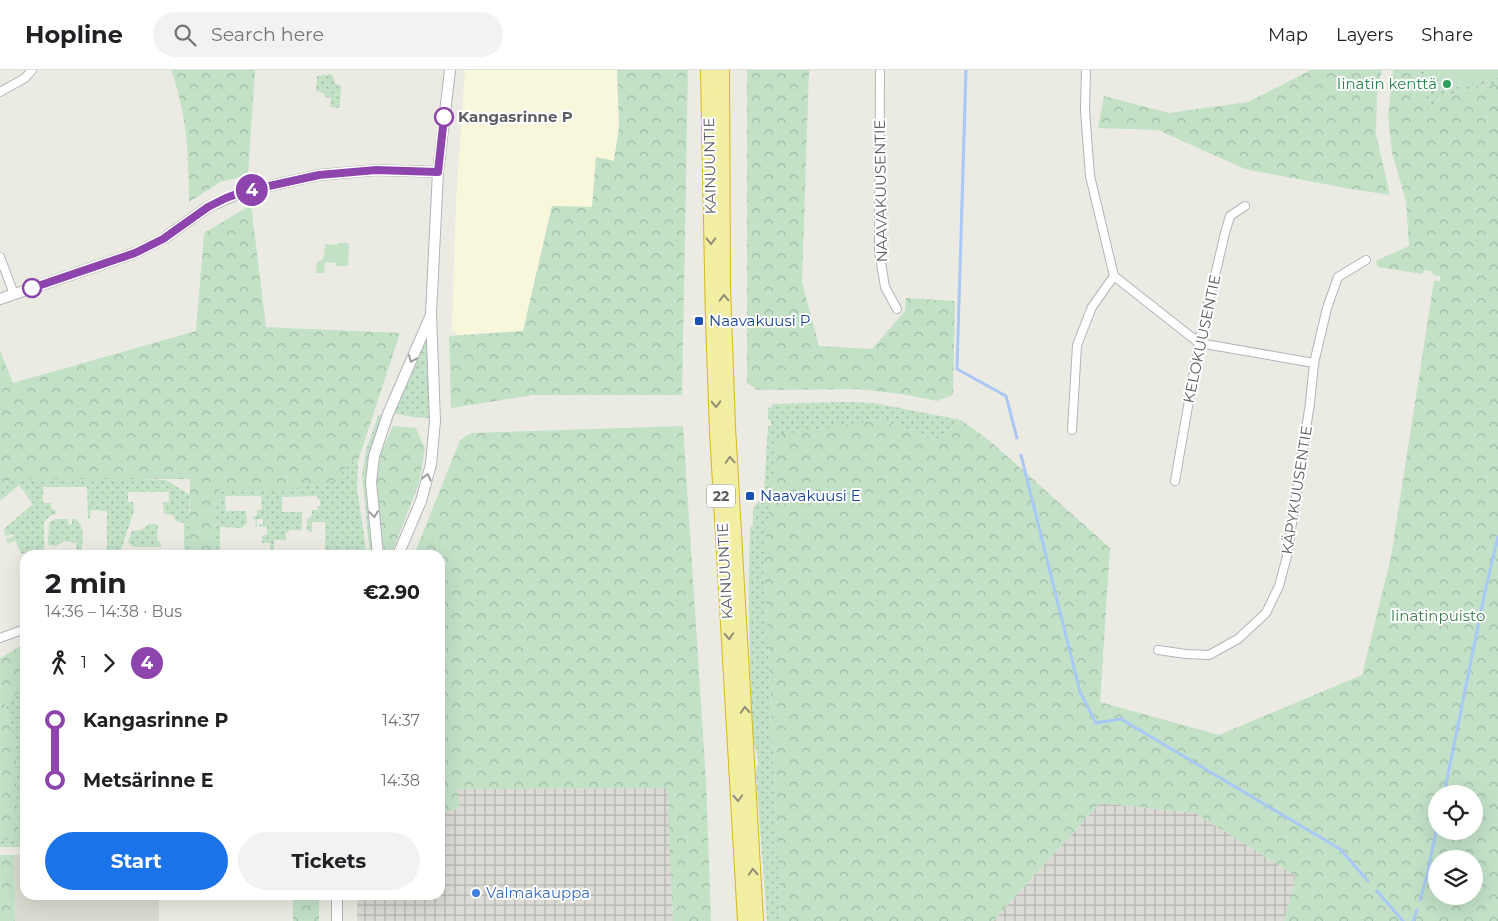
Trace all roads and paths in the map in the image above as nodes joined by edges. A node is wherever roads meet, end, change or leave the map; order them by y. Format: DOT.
graph roads {
  1 [pos="32,70"];
  2 [pos="450,70"];
  3 [pos="698,70"];
  4 [pos="708,70"];
  5 [pos="722,70"];
  6 [pos="732,70"];
  7 [pos="880,70"];
  8 [pos="1086,70"];
  9 [pos="0,92"];
  10 [pos="716,126"];
  11 [pos="438,172"];
  12 [pos="1245,206"];
  13 [pos="0,257"];
  14 [pos="1366,260"];
  15 [pos="1114,276"];
  16 [pos="14,294"];
  17 [pos="0,298"];
  18 [pos="897,310"];
  19 [pos="431,314"];
  20 [pos="1198,343"];
  21 [pos="1314,363"];
  22 [pos="1072,430"];
  23 [pos="1175,481"];
  24 [pos="378,550"];
  25 [pos="400,550"];
  26 [pos="20,631"];
  27 [pos="0,638"];
  28 [pos="1158,650"];
  29 [pos="337,900"];
  30 [pos="338,921"];
  31 [pos="744,921"];
  32 [pos="756,921"];
  1 -- 9 [label="street"];
  2 -- 11 [label="street"];
  3 -- 10 [label="highway"];
  4 -- 10 [label="highway, KAINUUNTIE / 22"];
  5 -- 10 [label="highway, KAINUUNTIE / 22"];
  6 -- 10 [label="highway"];
  7 -- 18 [label="street, NAAVAKUUSENTIE"];
  8 -- 15 [label="street"];
  10 -- 31 [label="highway, KAINUUNTIE / 22, one-way"];
  32 -- 10 [label="highway, KAINUUNTIE / 22, one-way"];
  11 -- 16 [label="street"];
  11 -- 19 [label="street"];
  12 -- 20 [label="street, KELOKUUSENTIE"];
  13 -- 16 [label="street"];
  14 -- 21 [label="street, KÄPYKUUSENTIE"];
  15 -- 20 [label="street"];
  15 -- 22 [label="street"];
  16 -- 17 [label="street"];
  19 -- 24 [label="street, one-way"];
  25 -- 19 [label="street, one-way"];
  20 -- 21 [label="street"];
  20 -- 23 [label="street, KELOKUUSENTIE"];
  21 -- 28 [label="street, KÄPYKUUSENTIE"];
  26 -- 27 [label="street"];
  29 -- 30 [label="street"];
}
